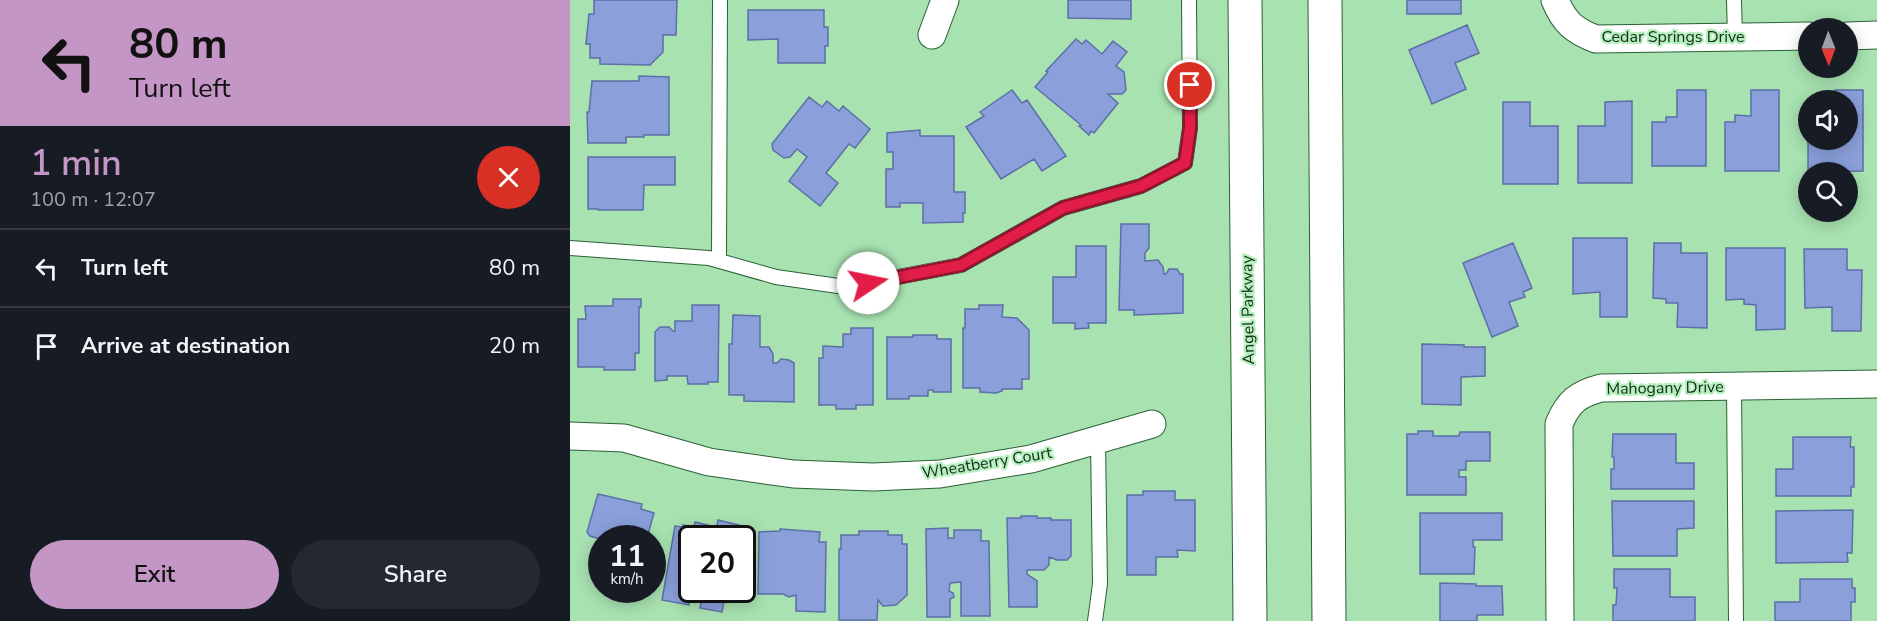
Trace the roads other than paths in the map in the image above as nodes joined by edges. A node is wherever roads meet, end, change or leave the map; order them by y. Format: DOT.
graph roads {
  1 [pos="720,0"];
  2 [pos="945,0"];
  3 [pos="1189,0"];
  4 [pos="1245,0"];
  5 [pos="1325,0"];
  6 [pos="1555,0"];
  7 [pos="1734,0"];
  8 [pos="932,35"];
  9 [pos="1877,35"];
  10 [pos="1798,36"];
  11 [pos="1858,36"];
  12 [pos="1735,37"];
  13 [pos="570,248"];
  14 [pos="719,261"];
  15 [pos="1877,384"];
  16 [pos="1734,386"];
  17 [pos="1152,424"];
  18 [pos="570,436"];
  19 [pos="1098,440"];
  20 [pos="1095,621"];
  21 [pos="1251,621"];
  22 [pos="1329,621"];
  23 [pos="1560,621"];
  24 [pos="1736,621"];
  1 -- 14 [label="lane"];
  2 -- 8 [label="street"];
  3 -- 14 [label="lane"];
  4 -- 21 [label="main road, Angel Parkway"];
  5 -- 22 [label="main road"];
  6 -- 12 [label="street, Cedar Springs Drive"];
  7 -- 12 [label="lane"];
  9 -- 11 [label="street"];
  10 -- 12 [label="street, Cedar Springs Drive"];
  13 -- 14 [label="lane"];
  15 -- 16 [label="street, Mahogany Drive"];
  16 -- 23 [label="street, Mahogany Drive"];
  16 -- 24 [label="lane"];
  17 -- 19 [label="street, Wheatberry Court"];
  18 -- 19 [label="street, Wheatberry Court"];
  19 -- 20 [label="lane"];
}
